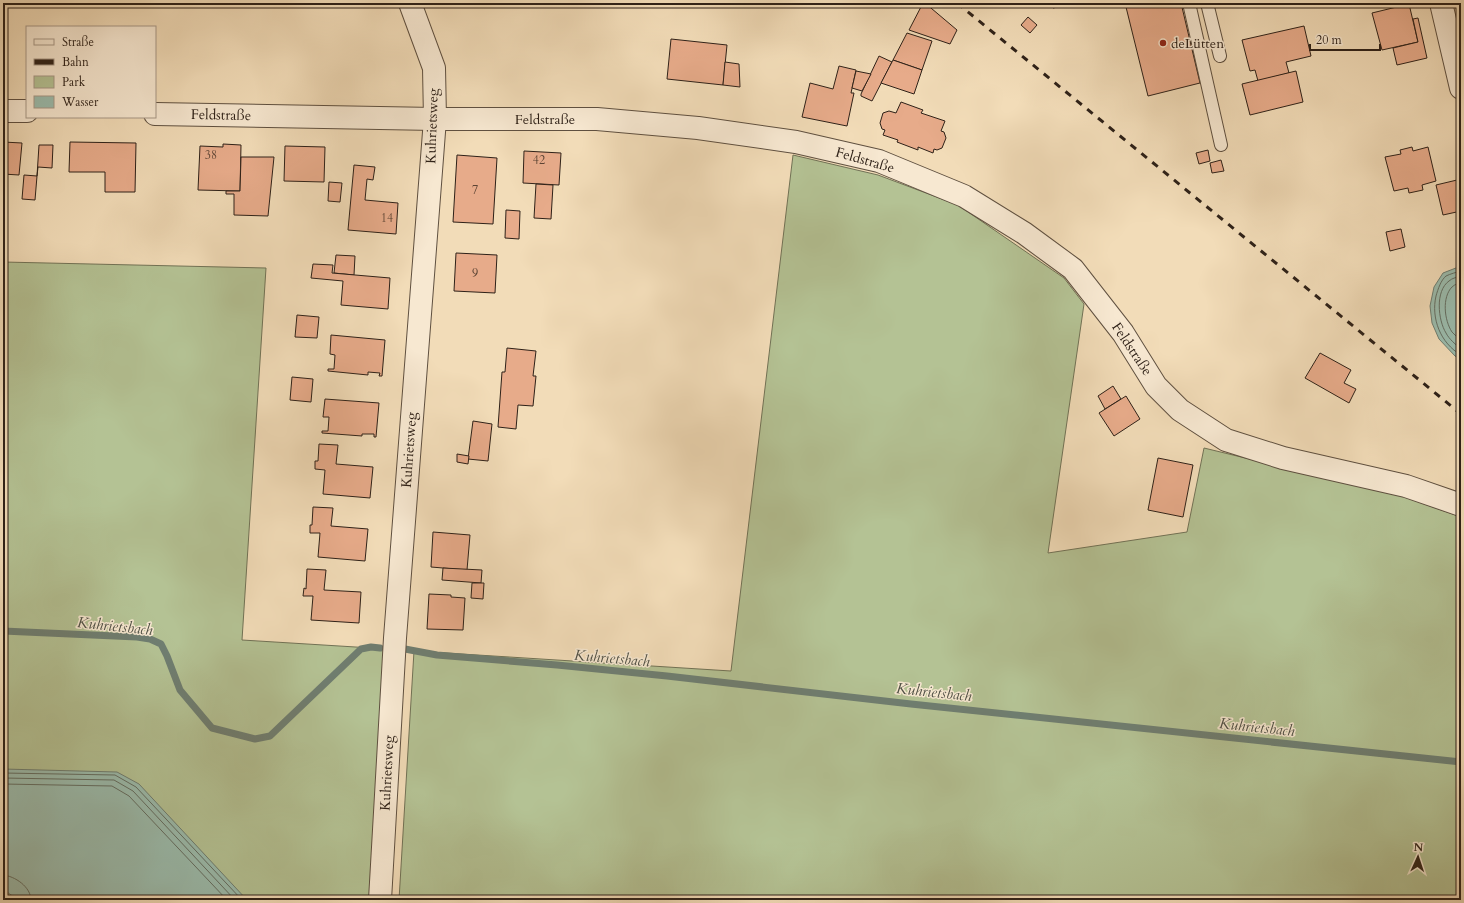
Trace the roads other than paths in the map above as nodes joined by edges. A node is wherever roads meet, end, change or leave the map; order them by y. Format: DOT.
graph roads {
  1 [pos="410,3"];
  2 [pos="1189,3"];
  3 [pos="1207,3"];
  4 [pos="1441,3"];
  5 [pos="1220,56"];
  6 [pos="1461,88"];
  7 [pos="3,111"];
  8 [pos="26,111"];
  9 [pos="156,114"];
  10 [pos="435,119"];
  11 [pos="1221,145"];
  12 [pos="1461,505"];
  13 [pos="380,900"];
  1 -- 10 [label="street, Kuhrietsweg"];
  2 -- 11 [label="lane"];
  3 -- 5 [label="lane"];
  4 -- 6 [label="street"];
  7 -- 8 [label="street"];
  9 -- 10 [label="street, Feldstraße"];
  10 -- 12 [label="street, Feldstraße"];
  10 -- 13 [label="street, Kuhrietsweg"];
}
